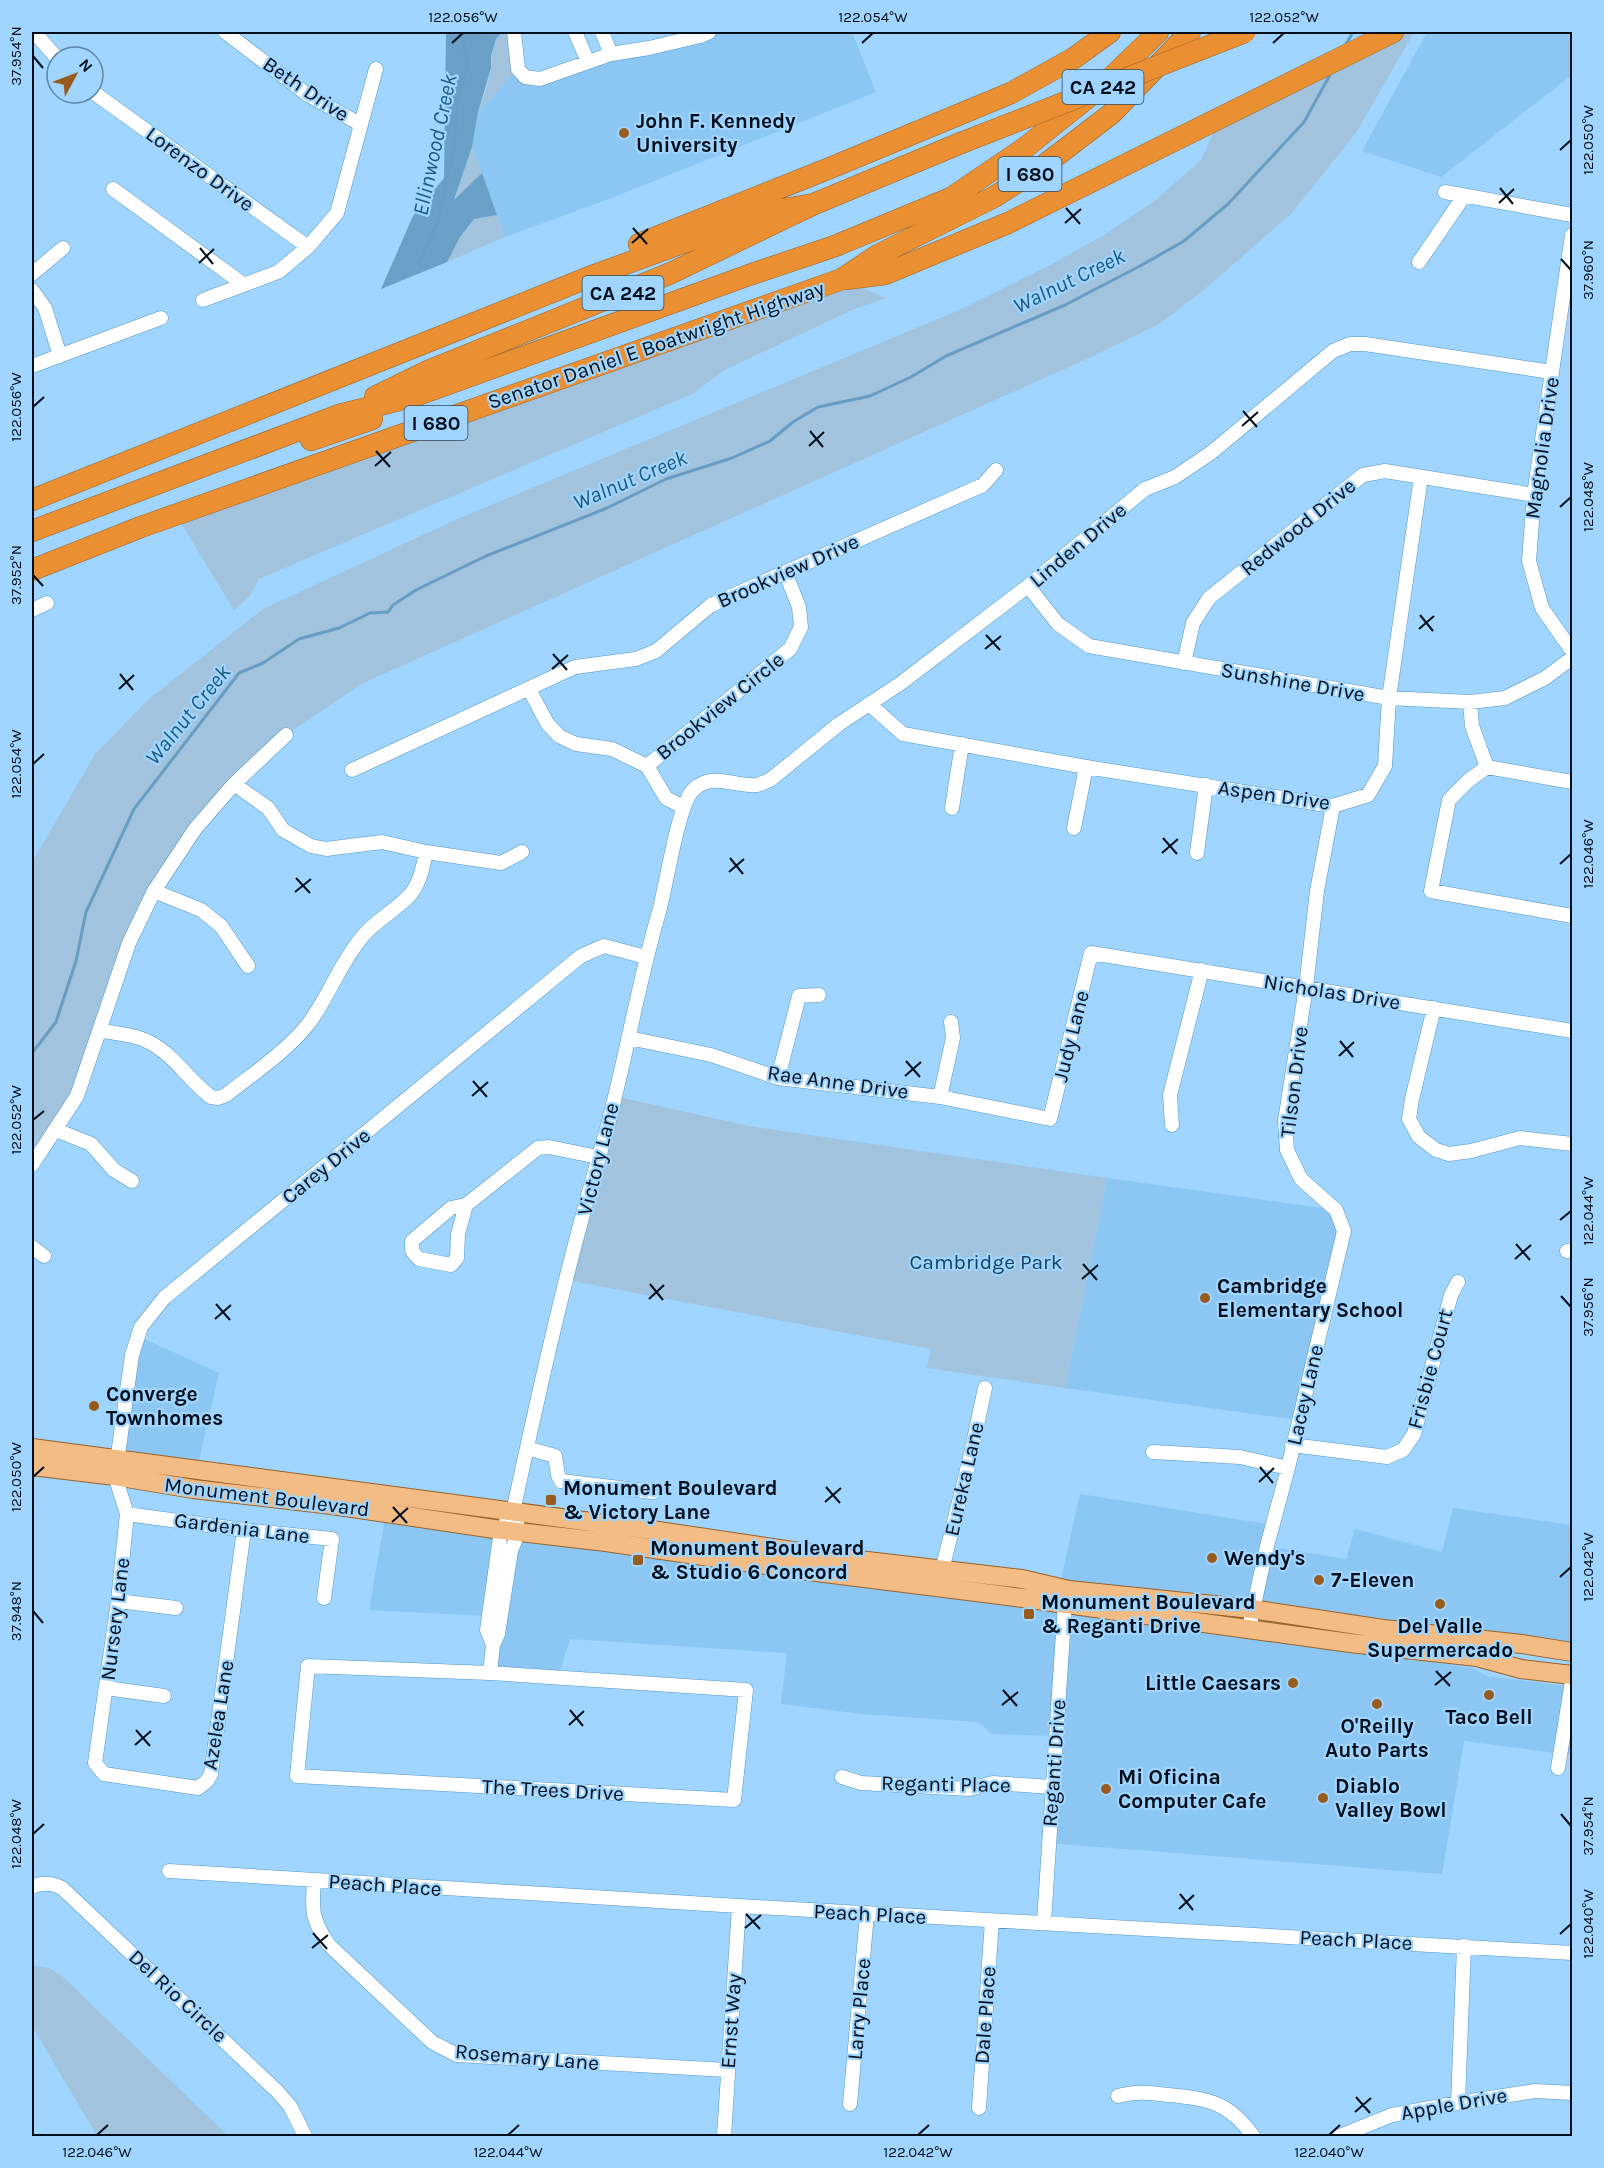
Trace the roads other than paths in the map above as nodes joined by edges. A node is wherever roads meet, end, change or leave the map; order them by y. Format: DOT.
graph roads {
  1 [pos="34,32"];
  2 [pos="225,32"];
  3 [pos="514,32"];
  4 [pos="575,32"];
  5 [pos="602,32"];
  6 [pos="1110,32"];
  7 [pos="1158,32"];
  8 [pos="1190,32"];
  9 [pos="1245,32"];
  10 [pos="1393,32"];
  11 [pos="703,33"];
  12 [pos="46,45"];
  13 [pos="611,54"];
  14 [pos="588,62"];
  15 [pos="376,69"];
  16 [pos="105,101"];
  17 [pos="360,124"];
  18 [pos="113,189"];
  19 [pos="1445,192"];
  20 [pos="1464,196"];
  21 [pos="814,204"];
  22 [pos="1572,215"];
  23 [pos="1572,235"];
  24 [pos="63,248"];
  25 [pos="308,248"];
  26 [pos="1419,262"];
  27 [pos="32,274"];
  28 [pos="842,279"];
  29 [pos="243,284"];
  30 [pos="32,290"];
  31 [pos="203,300"];
  32 [pos="160,318"];
  33 [pos="395,354"];
  34 [pos="60,356"];
  35 [pos="32,366"];
  36 [pos="1552,372"];
  37 [pos="415,396"];
  38 [pos="339,415"];
  39 [pos="996,470"];
  40 [pos="1421,477"];
  41 [pos="1534,495"];
  42 [pos="32,500"];
  43 [pos="32,531"];
  44 [pos="32,546"];
  45 [pos="32,570"];
  46 [pos="784,573"];
  47 [pos="1028,586"];
  48 [pos="47,603"];
  49 [pos="32,610"];
  50 [pos="1572,651"];
  51 [pos="1572,658"];
  52 [pos="1184,663"];
  53 [pos="529,689"];
  54 [pos="1389,698"];
  55 [pos="1470,702"];
  56 [pos="869,704"];
  57 [pos="286,735"];
  58 [pos="962,744"];
  59 [pos="647,766"];
  60 [pos="1086,767"];
  61 [pos="1487,767"];
  62 [pos="352,770"];
  63 [pos="1572,782"];
  64 [pos="234,784"];
  65 [pos="1206,785"];
  66 [pos="1334,806"];
  67 [pos="683,807"];
  68 [pos="952,808"];
  69 [pos="1074,828"];
  70 [pos="426,852"];
  71 [pos="522,852"];
  72 [pos="1197,853"];
  73 [pos="154,891"];
  74 [pos="1572,916"];
  75 [pos="1091,953"];
  76 [pos="646,957"];
  77 [pos="248,966"];
  78 [pos="1202,970"];
  79 [pos="1306,987"];
  80 [pos="819,995"];
  81 [pos="1434,1008"];
  82 [pos="951,1022"];
  83 [pos="100,1030"];
  84 [pos="1572,1031"];
  85 [pos="628,1038"];
  86 [pos="778,1078"];
  87 [pos="940,1096"];
  88 [pos="1050,1119"];
  89 [pos="1172,1125"];
  90 [pos="56,1130"];
  91 [pos="1572,1144"];
  92 [pos="598,1157"];
  93 [pos="32,1165"];
  94 [pos="132,1181"];
  95 [pos="466,1204"];
  96 [pos="1344,1231"];
  97 [pos="32,1247"];
  98 [pos="44,1256"];
  99 [pos="1458,1282"];
  100 [pos="985,1388"];
  101 [pos="1292,1445"];
  102 [pos="32,1448"];
  103 [pos="527,1448"];
  104 [pos="1153,1452"];
  105 [pos="32,1466"];
  106 [pos="116,1468"];
  107 [pos="1288,1468"];
  108 [pos="653,1492"];
  109 [pos="513,1512"];
  110 [pos="127,1514"];
  111 [pos="244,1530"];
  112 [pos="510,1531"];
  113 [pos="942,1570"];
  114 [pos="324,1598"];
  115 [pos="118,1601"];
  116 [pos="1065,1603"];
  117 [pos="176,1608"];
  118 [pos="1252,1609"];
  119 [pos="1249,1628"];
  120 [pos="1572,1652"];
  121 [pos="490,1673"];
  122 [pos="1572,1675"];
  123 [pos="1572,1681"];
  124 [pos="106,1688"];
  125 [pos="164,1696"];
  126 [pos="95,1763"];
  127 [pos="1558,1768"];
  128 [pos="842,1777"];
  129 [pos="1051,1787"];
  130 [pos="169,1871"];
  131 [pos="314,1880"];
  132 [pos="32,1887"];
  133 [pos="740,1906"];
  134 [pos="867,1914"];
  135 [pos="992,1921"];
  136 [pos="1044,1922"];
  137 [pos="1464,1946"];
  138 [pos="1572,1953"];
  139 [pos="727,2070"];
  140 [pos="1572,2093"];
  141 [pos="1118,2096"];
  142 [pos="1458,2103"];
  143 [pos="850,2104"];
  144 [pos="979,2108"];
  145 [pos="305,2136"];
  146 [pos="724,2136"];
  147 [pos="1253,2136"];
  148 [pos="1340,2136"];
  1 -- 12 [label="street"];
  2 -- 17 [label="street, Beth Drive"];
  3 -- 14 [label="street"];
  4 -- 14 [label="street"];
  5 -- 13 [label="street"];
  6 -- 33 [label="highway"];
  7 -- 37 [label="highway, Senator Daniel E Boatwright Highway / I 680"];
  8 -- 28 [label="highway, Senator Daniel E Boatwright Highway / I 680"];
  9 -- 21 [label="highway, CA 242, bridge"];
  10 -- 28 [label="highway"];
  11 -- 13 [label="street"];
  13 -- 14 [label="street"];
  15 -- 17 [label="street"];
  16 -- 25 [label="street, Lorenzo Drive"];
  17 -- 25 [label="street"];
  18 -- 29 [label="street"];
  19 -- 20 [label="street"];
  20 -- 22 [label="street"];
  20 -- 26 [label="street"];
  21 -- 33 [label="highway"];
  21 -- 38 [label="highway, CA 242"];
  23 -- 36 [label="street, Magnolia Drive"];
  24 -- 27 [label="street"];
  25 -- 29 [label="street"];
  28 -- 45 [label="highway, Senator Daniel E Boatwright Highway / I 680"];
  29 -- 31 [label="street"];
  30 -- 34 [label="street"];
  32 -- 34 [label="street"];
  33 -- 42 [label="highway"];
  34 -- 35 [label="street"];
  36 -- 41 [label="street, Magnolia Drive"];
  36 -- 47 [label="street, Linden Drive"];
  37 -- 38 [label="highway, Senator Daniel E Boatwright Highway / I 680"];
  37 -- 44 [label="highway, I 680"];
  38 -- 43 [label="highway, Senator Daniel E Boatwright Highway / I 680"];
  39 -- 46 [label="street, Brookview Drive"];
  40 -- 41 [label="street, Redwood Drive"];
  40 -- 52 [label="street, Redwood Drive"];
  40 -- 54 [label="street, Aspen Drive"];
  41 -- 50 [label="street, Magnolia Drive"];
  46 -- 53 [label="street, Brookview Drive"];
  46 -- 59 [label="street, Brookview Circle"];
  47 -- 52 [label="street, Sunshine Drive"];
  47 -- 56 [label="street, Linden Drive"];
  48 -- 49 [label="street"];
  51 -- 55 [label="street, Sunshine Drive"];
  52 -- 54 [label="street, Sunshine Drive"];
  53 -- 59 [label="street, Brookview Circle"];
  53 -- 62 [label="street, Brookview Drive"];
  54 -- 55 [label="street, Sunshine Drive"];
  54 -- 66 [label="street, Aspen Drive"];
  55 -- 61 [label="street"];
  56 -- 58 [label="street, Aspen Drive"];
  56 -- 67 [label="street, Linden Drive"];
  57 -- 64 [label="street"];
  58 -- 60 [label="street, Aspen Drive"];
  58 -- 68 [label="street"];
  59 -- 67 [label="street"];
  60 -- 65 [label="street, Aspen Drive"];
  60 -- 69 [label="street"];
  61 -- 63 [label="street"];
  61 -- 74 [label="street"];
  64 -- 70 [label="street"];
  64 -- 73 [label="street"];
  65 -- 66 [label="street, Aspen Drive"];
  65 -- 72 [label="street"];
  66 -- 79 [label="street, Tilson Drive"];
  67 -- 76 [label="street, Victory Lane"];
  70 -- 71 [label="street"];
  70 -- 83 [label="street"];
  73 -- 77 [label="street"];
  73 -- 83 [label="street"];
  75 -- 78 [label="street, Nicholas Drive"];
  75 -- 88 [label="street, Judy Lane"];
  76 -- 85 [label="street, Victory Lane"];
  76 -- 106 [label="street, Carey Drive"];
  78 -- 79 [label="street, Nicholas Drive"];
  78 -- 89 [label="street"];
  79 -- 81 [label="street, Nicholas Drive"];
  79 -- 96 [label="street, Tilson Drive"];
  80 -- 86 [label="street"];
  81 -- 84 [label="street, Nicholas Drive"];
  81 -- 91 [label="street"];
  82 -- 87 [label="street"];
  83 -- 90 [label="street"];
  85 -- 86 [label="street, Rae Anne Drive"];
  85 -- 92 [label="street, Victory Lane"];
  86 -- 87 [label="street, Rae Anne Drive"];
  87 -- 88 [label="street, Rae Anne Drive"];
  90 -- 93 [label="street"];
  90 -- 94 [label="street"];
  92 -- 95 [label="street"];
  92 -- 103 [label="street, Victory Lane"];
  95 -- 95 [label="street"];
  96 -- 101 [label="street, Lacey Lane"];
  97 -- 98 [label="street"];
  99 -- 101 [label="street, Frisbie Court"];
  100 -- 113 [label="street, Eureka Lane"];
  101 -- 107 [label="street, Lacey Lane"];
  102 -- 106 [label="main road, Monument Boulevard"];
  103 -- 108 [label="street"];
  103 -- 109 [label="street, Victory Lane"];
  104 -- 107 [label="street"];
  105 -- 106 [label="main road, Monument Boulevard"];
  106 -- 109 [label="main road, Monument Boulevard"];
  106 -- 110 [label="street, Nursery Lane"];
  106 -- 112 [label="main road, Monument Boulevard"];
  107 -- 118 [label="street, Lacey Lane"];
  109 -- 112 [label="street"];
  109 -- 113 [label="main road, Monument Boulevard"];
  110 -- 111 [label="street, Gardenia Lane"];
  110 -- 115 [label="street, Nursery Lane"];
  111 -- 114 [label="street, Gardenia Lane"];
  111 -- 126 [label="street, Azelea Lane"];
  112 -- 116 [label="main road, Monument Boulevard"];
  112 -- 121 [label="street"];
  113 -- 118 [label="main road, Monument Boulevard"];
  115 -- 117 [label="street"];
  115 -- 124 [label="street, Nursery Lane"];
  116 -- 119 [label="main road, Monument Boulevard"];
  116 -- 129 [label="street, Reganti Drive"];
  118 -- 119 [label="street, Lacey Lane"];
  118 -- 120 [label="main road, Monument Boulevard"];
  119 -- 122 [label="main road, Monument Boulevard"];
  121 -- 121 [label="street, The Trees Drive"];
  123 -- 127 [label="street"];
  124 -- 125 [label="street"];
  124 -- 126 [label="street, Nursery Lane"];
  128 -- 129 [label="street, Reganti Place"];
  129 -- 136 [label="street, Reganti Drive"];
  130 -- 131 [label="street, Peach Place"];
  131 -- 133 [label="street, Peach Place"];
  131 -- 139 [label="street, Rosemary Lane"];
  132 -- 145 [label="street, Del Rio Circle"];
  133 -- 134 [label="street, Peach Place"];
  133 -- 139 [label="street, Ernst Way"];
  134 -- 135 [label="street, Peach Place"];
  134 -- 143 [label="street, Larry Place"];
  135 -- 136 [label="street, Peach Place"];
  135 -- 144 [label="street, Dale Place"];
  136 -- 137 [label="street, Peach Place"];
  137 -- 138 [label="street, Peach Place"];
  137 -- 142 [label="street"];
  139 -- 146 [label="street, Ernst Way"];
  140 -- 142 [label="street, Apple Drive"];
  141 -- 147 [label="street"];
  142 -- 148 [label="street, Apple Drive"];
}
